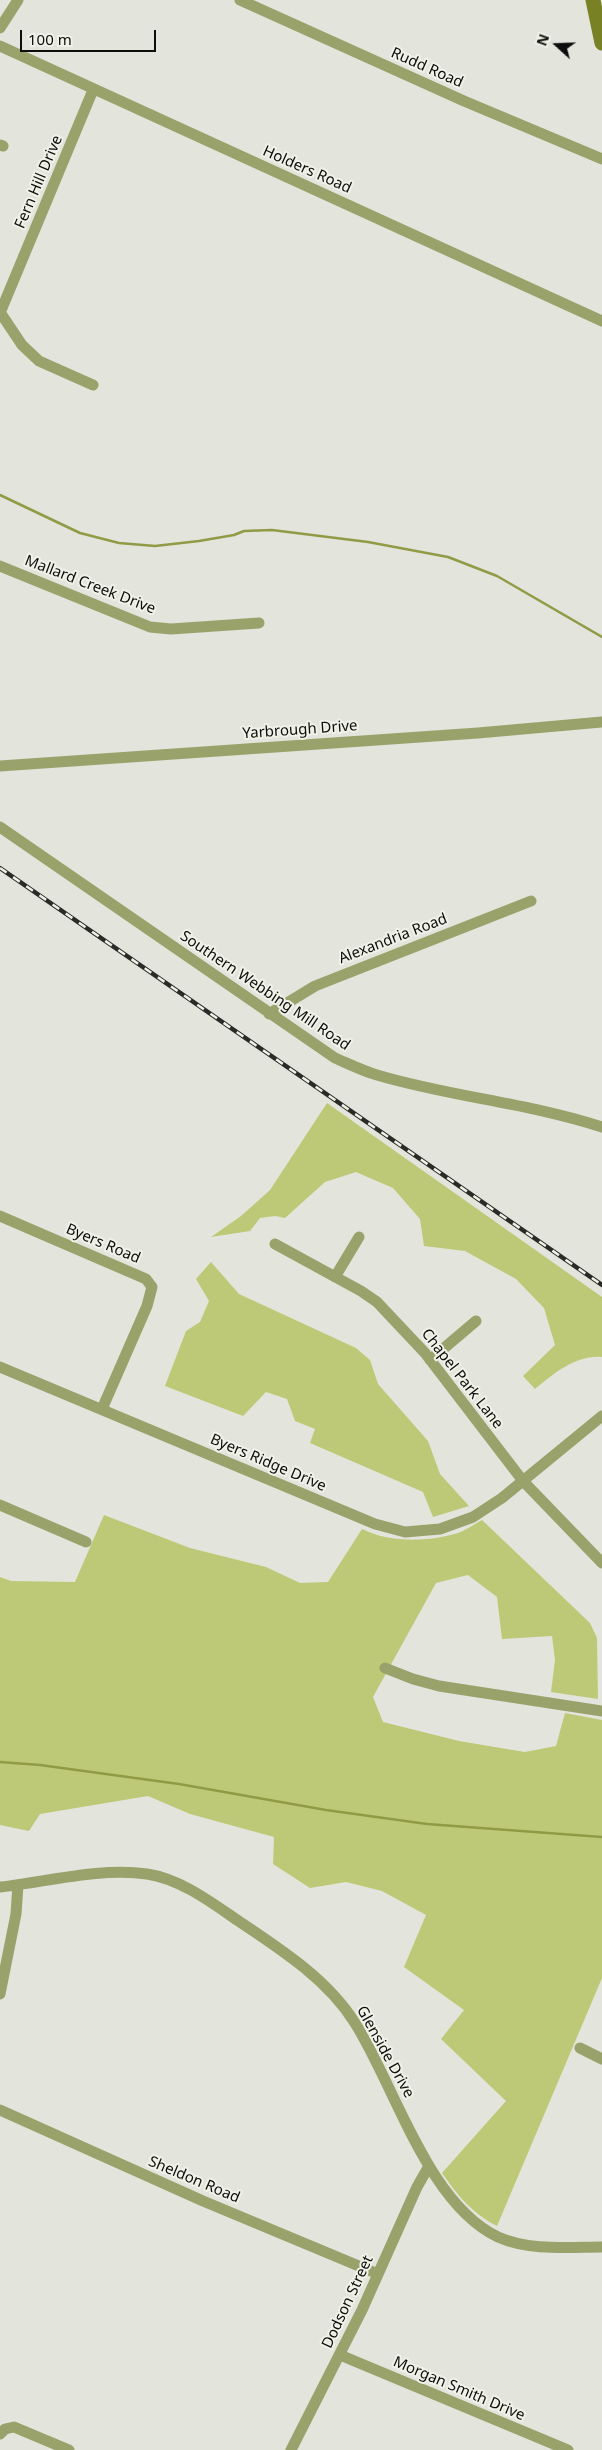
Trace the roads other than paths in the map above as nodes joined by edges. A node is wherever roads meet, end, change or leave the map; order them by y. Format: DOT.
graph roads {
  1 [pos="18,0"];
  2 [pos="240,0"];
  3 [pos="594,0"];
  4 [pos="253,3"];
  5 [pos="0,28"];
  6 [pos="602,43"];
  7 [pos="0,46"];
  8 [pos="93,90"];
  9 [pos="602,159"];
  10 [pos="0,313"];
  11 [pos="602,321"];
  12 [pos="94,385"];
  13 [pos="0,566"];
  14 [pos="259,623"];
  15 [pos="602,722"];
  16 [pos="0,766"];
  17 [pos="0,828"];
  18 [pos="531,901"];
  19 [pos="269,1014"];
  20 [pos="602,1127"];
  21 [pos="0,1216"];
  22 [pos="359,1237"];
  23 [pos="275,1244"];
  24 [pos="335,1277"];
  25 [pos="476,1321"];
  26 [pos="430,1360"];
  27 [pos="0,1367"];
  28 [pos="102,1410"];
  29 [pos="602,1416"];
  30 [pos="523,1481"];
  31 [pos="0,1505"];
  32 [pos="86,1542"];
  33 [pos="602,1563"];
  34 [pos="385,1668"];
  35 [pos="602,1711"];
  36 [pos="18,1885"];
  37 [pos="0,1888"];
  38 [pos="0,1994"];
  39 [pos="580,2048"];
  40 [pos="602,2059"];
  41 [pos="0,2110"];
  42 [pos="429,2166"];
  43 [pos="602,2247"];
  44 [pos="378,2274"];
  45 [pos="340,2355"];
  46 [pos="0,2434"];
  47 [pos="69,2450"];
  48 [pos="291,2450"];
  49 [pos="568,2450"];
  1 -- 5 [label="street"];
  2 -- 4 [label="street, Rudd Road"];
  3 -- 6 [label="main road"];
  4 -- 9 [label="street, Rudd Road"];
  7 -- 8 [label="street, Holders Road"];
  8 -- 10 [label="street, Fern Hill Drive"];
  8 -- 11 [label="street, Holders Road"];
  10 -- 12 [label="street"];
  13 -- 14 [label="street, Mallard Creek Drive"];
  15 -- 16 [label="street, Yarbrough Drive"];
  17 -- 19 [label="street, Southern Webbing Mill Road"];
  18 -- 19 [label="street, Alexandria Road"];
  19 -- 20 [label="street, Southern Webbing Mill Road"];
  21 -- 28 [label="street, Byers Road"];
  22 -- 24 [label="street"];
  23 -- 24 [label="street, Chapel Park Lane"];
  24 -- 26 [label="street, Chapel Park Lane"];
  25 -- 26 [label="street"];
  26 -- 30 [label="street, Chapel Park Lane"];
  27 -- 28 [label="street, Byers Ridge Drive"];
  28 -- 30 [label="street, Byers Ridge Drive"];
  29 -- 30 [label="street, Byers Ridge Drive"];
  30 -- 33 [label="street, Chapel Park Lane"];
  31 -- 32 [label="street"];
  34 -- 35 [label="street"];
  36 -- 37 [label="street, Glenside Drive"];
  36 -- 38 [label="street"];
  36 -- 42 [label="street, Glenside Drive"];
  39 -- 40 [label="street"];
  41 -- 44 [label="street, Sheldon Road"];
  42 -- 43 [label="street, Glenside Drive"];
  42 -- 44 [label="street, Dodson Street"];
  44 -- 45 [label="street, Dodson Street"];
  45 -- 48 [label="street, Dodson Street"];
  45 -- 49 [label="street, Morgan Smith Drive"];
  46 -- 47 [label="street"];
}
